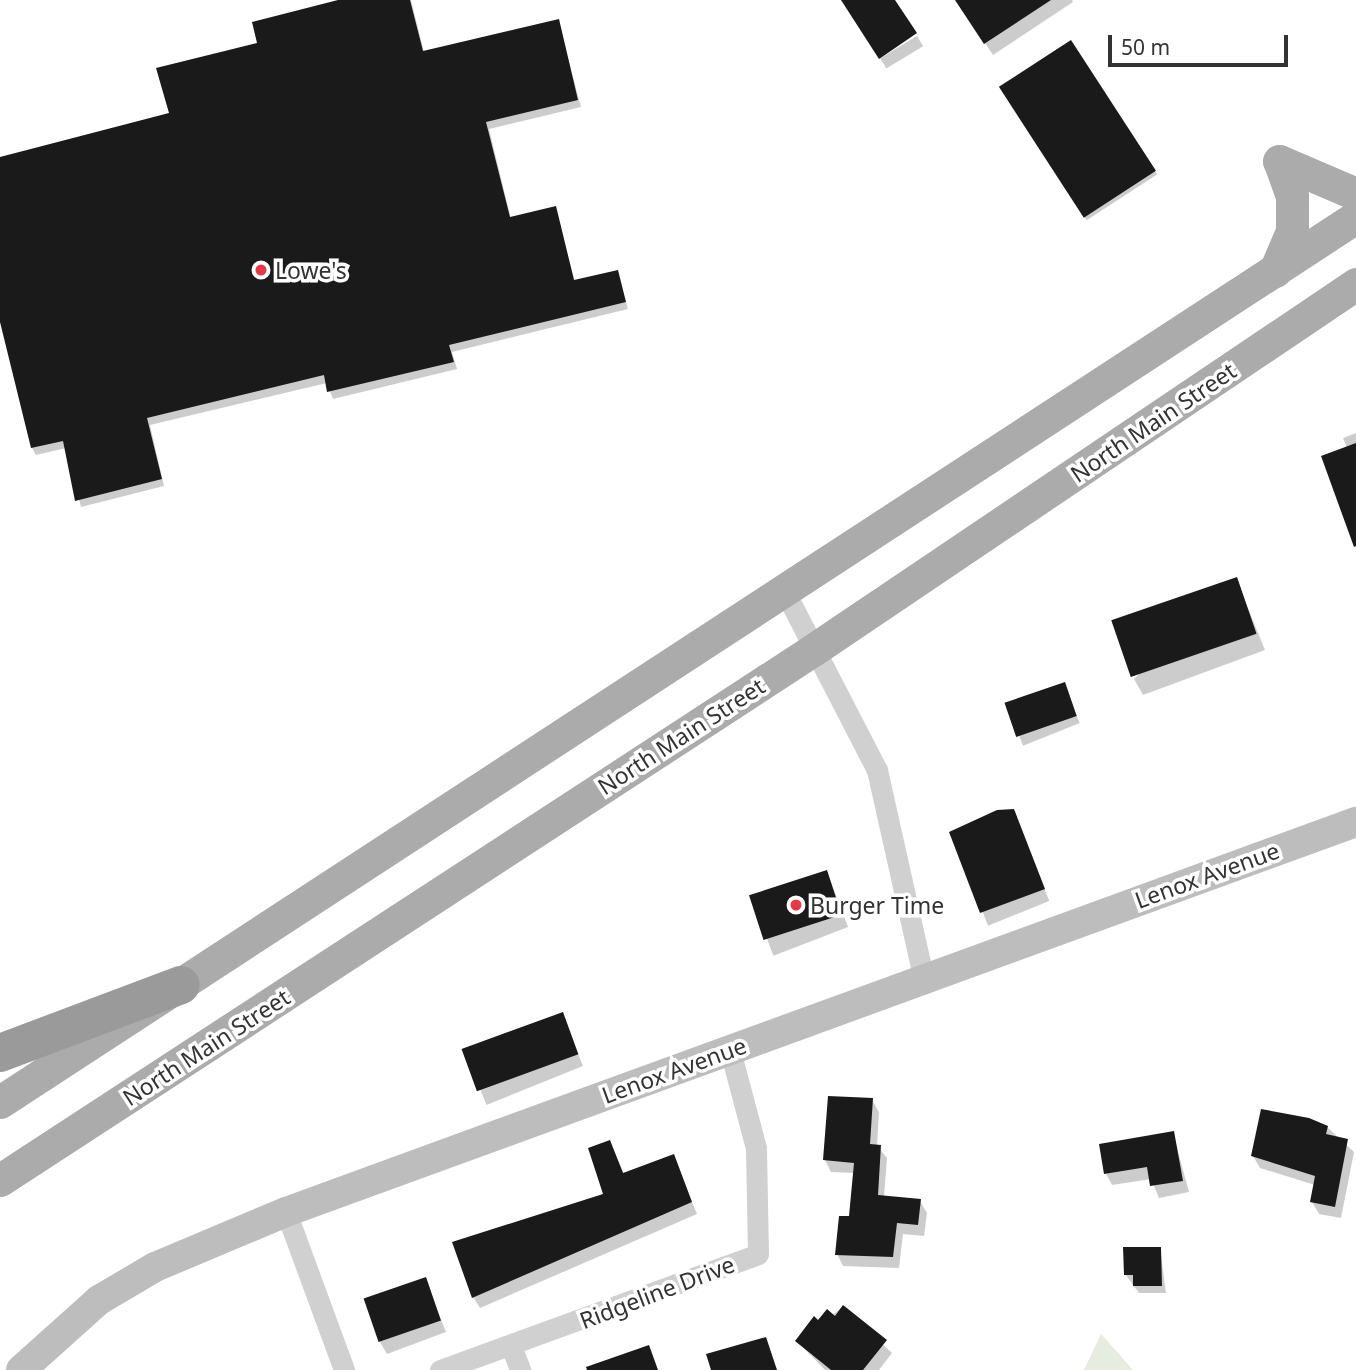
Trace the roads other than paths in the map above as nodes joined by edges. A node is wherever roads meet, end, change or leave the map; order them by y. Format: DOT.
graph roads {
  1 [pos="1356,194"];
  2 [pos="1356,217"];
  3 [pos="1275,271"];
  4 [pos="1356,285"];
  5 [pos="783,588"];
  6 [pos="813,650"];
  7 [pos="1356,822"];
  8 [pos="923,976"];
  9 [pos="181,985"];
  10 [pos="730,1050"];
  11 [pos="0,1053"];
  12 [pos="0,1102"];
  13 [pos="0,1180"];
  14 [pos="286,1212"];
  15 [pos="511,1346"];
  16 [pos="21,1370"];
  17 [pos="344,1370"];
  18 [pos="440,1370"];
  19 [pos="520,1370"];
  1 -- 3 [label="main road"];
  2 -- 3 [label="main road"];
  3 -- 5 [label="main road"];
  4 -- 6 [label="main road, North Main Street"];
  5 -- 6 [label="street"];
  5 -- 9 [label="main road"];
  6 -- 8 [label="street"];
  6 -- 13 [label="main road, North Main Street"];
  7 -- 8 [label="street, Lenox Avenue"];
  8 -- 10 [label="street, Lenox Avenue"];
  9 -- 11 [label="highway"];
  9 -- 12 [label="main road"];
  10 -- 14 [label="street, Lenox Avenue"];
  10 -- 15 [label="street, Ridgeline Drive"];
  14 -- 16 [label="street, Lenox Avenue"];
  14 -- 17 [label="street"];
  15 -- 18 [label="street, Ridgeline Drive"];
  15 -- 19 [label="street"];
}
